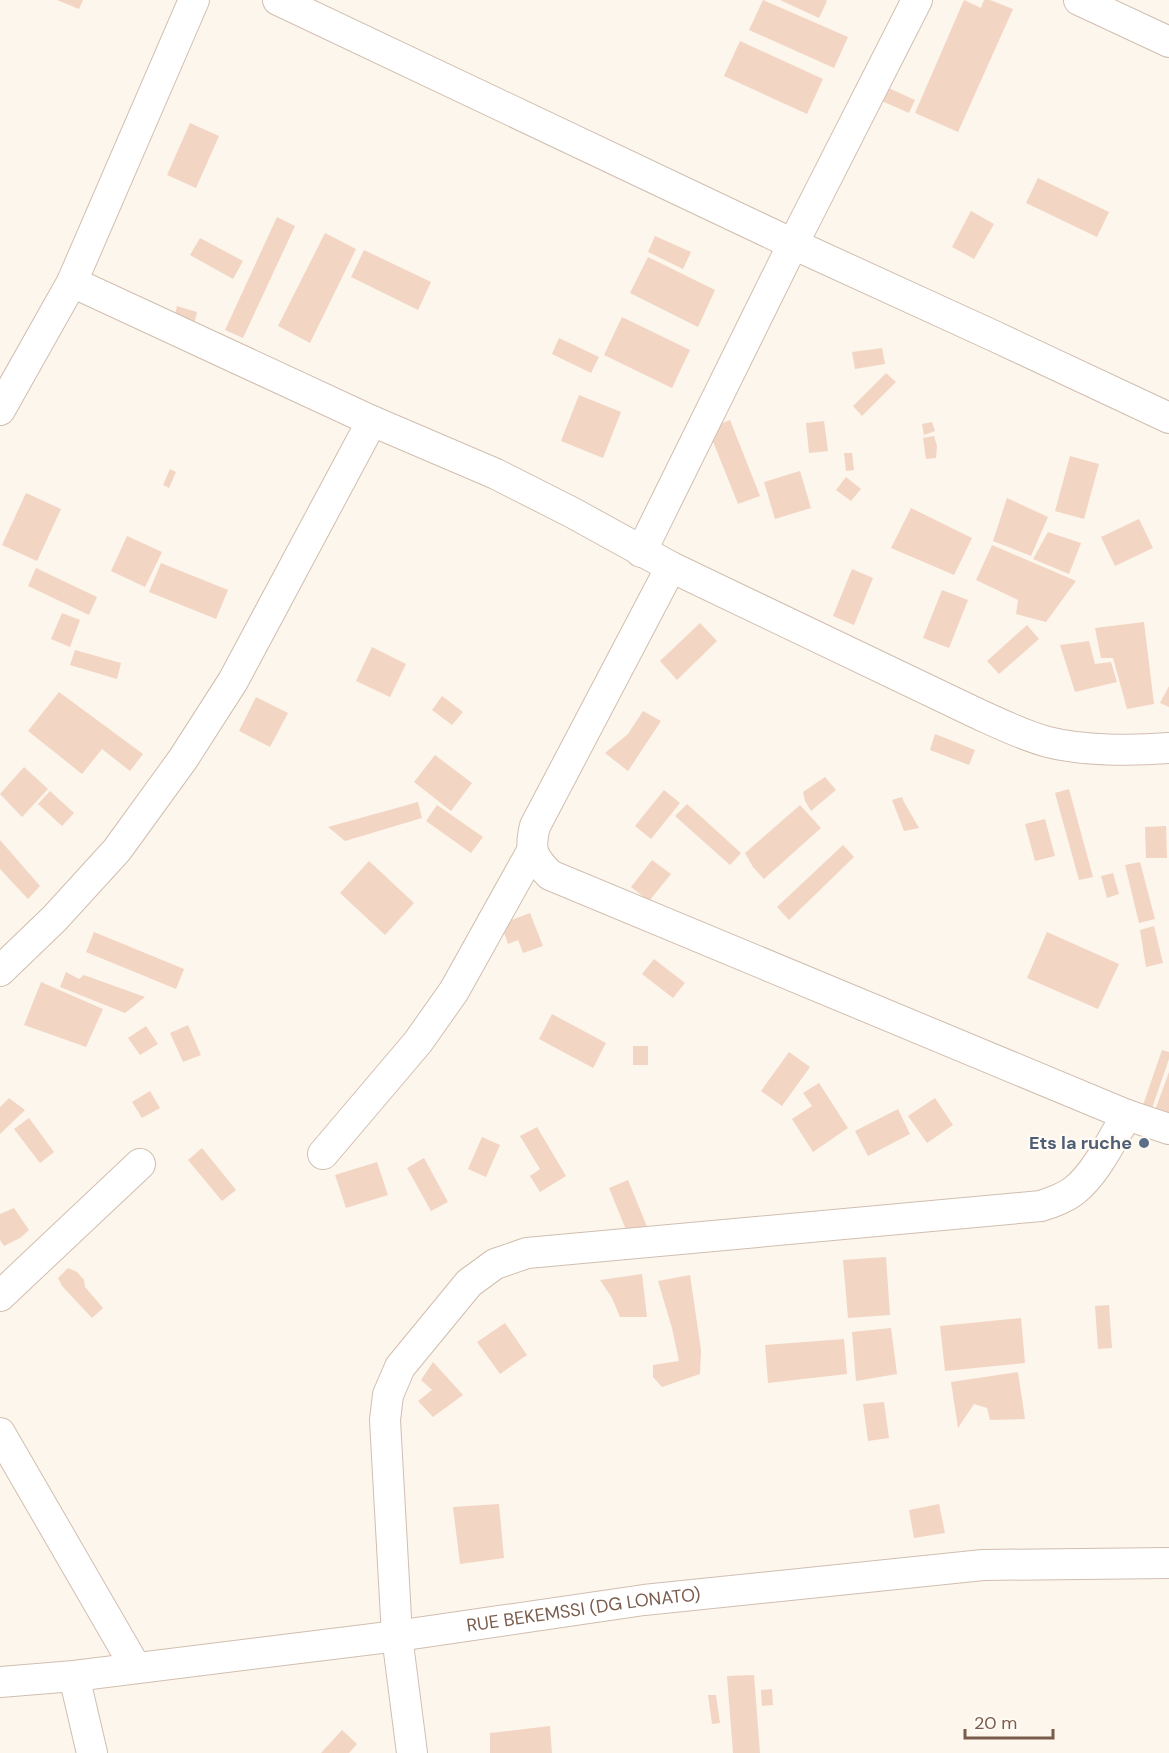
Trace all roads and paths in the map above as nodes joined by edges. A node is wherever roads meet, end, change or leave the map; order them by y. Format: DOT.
graph roads {
  1 [pos="194,0"];
  2 [pos="278,0"];
  3 [pos="917,0"];
  4 [pos="1079,0"];
  5 [pos="1169,42"];
  6 [pos="793,244"];
  7 [pos="72,282"];
  8 [pos="0,410"];
  9 [pos="1169,418"];
  10 [pos="372,421"];
  11 [pos="641,552"];
  12 [pos="671,567"];
  13 [pos="1169,748"];
  14 [pos="532,851"];
  15 [pos="0,971"];
  16 [pos="1127,1115"];
  17 [pos="1169,1130"];
  18 [pos="323,1154"];
  19 [pos="140,1164"];
  20 [pos="0,1296"];
  21 [pos="0,1433"];
  22 [pos="1169,1563"];
  23 [pos="397,1636"];
  24 [pos="136,1668"];
  25 [pos="74,1676"];
  26 [pos="0,1682"];
  27 [pos="92,1753"];
  28 [pos="412,1753"];
  1 -- 7 [label="street"];
  2 -- 6 [label="street"];
  3 -- 6 [label="street"];
  4 -- 5 [label="street"];
  6 -- 9 [label="street"];
  6 -- 11 [label="street"];
  7 -- 8 [label="street"];
  7 -- 10 [label="street"];
  10 -- 11 [label="street"];
  10 -- 15 [label="street"];
  11 -- 12 [label="street"];
  12 -- 13 [label="street"];
  12 -- 14 [label="street"];
  14 -- 16 [label="street"];
  14 -- 18 [label="street"];
  16 -- 17 [label="street"];
  16 -- 23 [label="street"];
  19 -- 20 [label="street"];
  21 -- 24 [label="street"];
  22 -- 23 [label="street, RUE BEKEMSSI (DG LONATO)"];
  23 -- 24 [label="street, RUE BEKEMSSI (DG LONATO)"];
  23 -- 28 [label="street"];
  24 -- 25 [label="street, RUE BEKEMSSI (DG LONATO)"];
  25 -- 26 [label="street, RUE BEKEMSSI (DG LONATO)"];
  25 -- 27 [label="street"];
}
